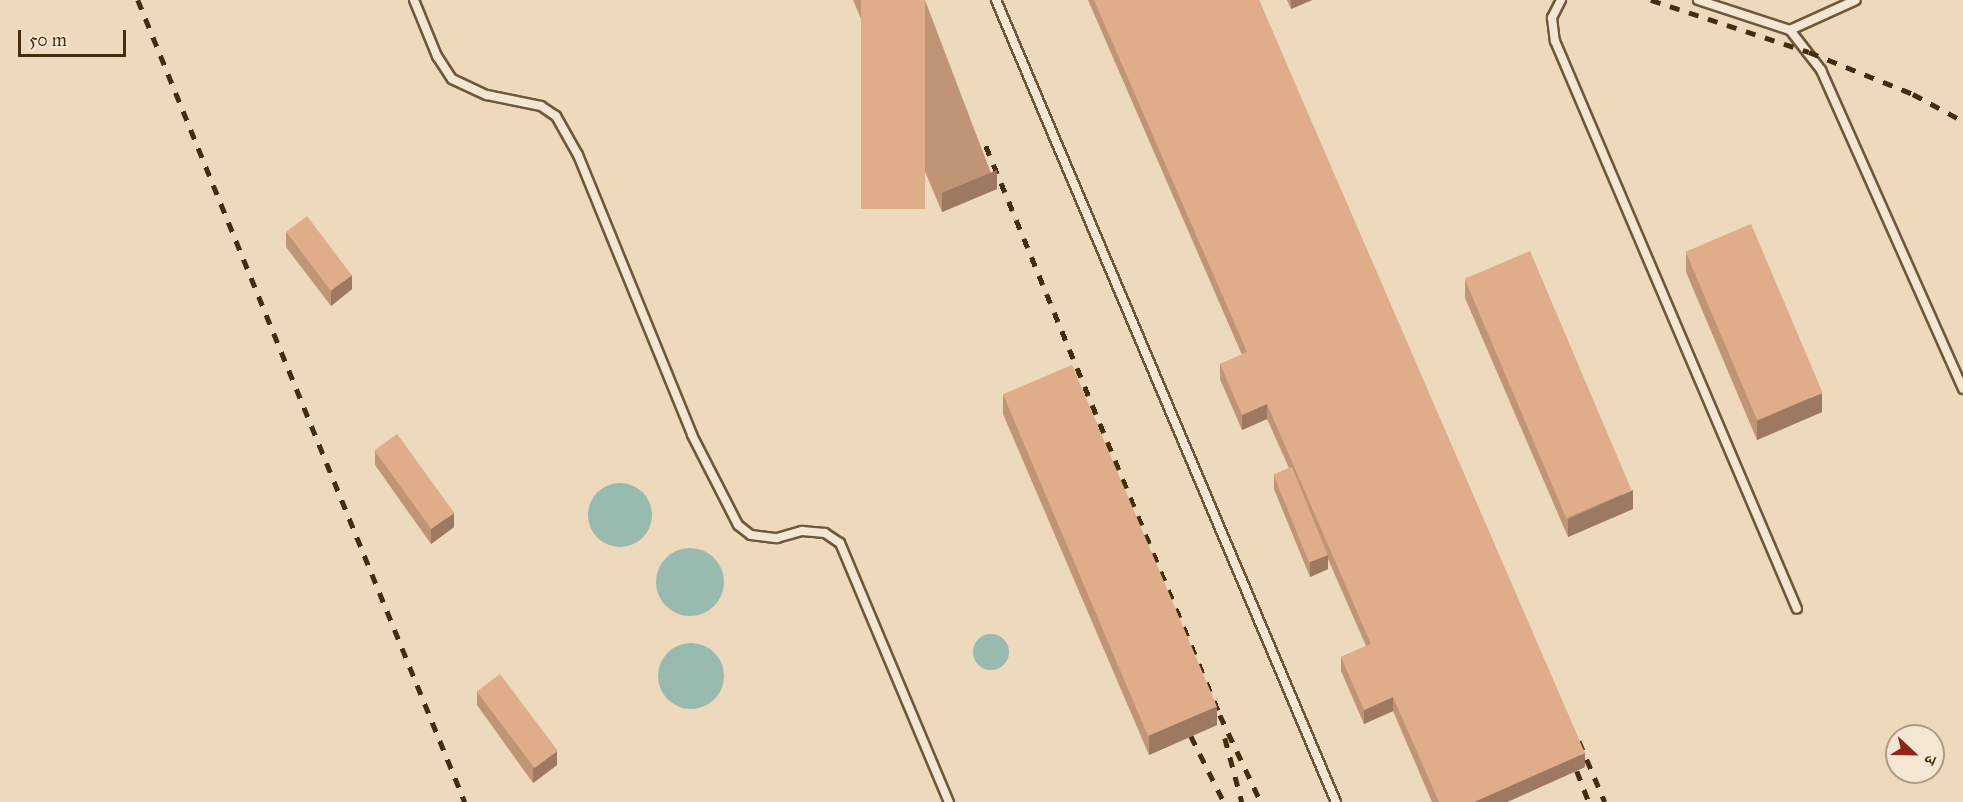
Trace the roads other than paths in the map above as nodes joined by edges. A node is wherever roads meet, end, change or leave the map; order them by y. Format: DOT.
graph roads {
  1 [pos="414,0"];
  2 [pos="996,0"];
  3 [pos="1561,0"];
  4 [pos="1698,0"];
  5 [pos="1856,0"];
  6 [pos="1790,30"];
  7 [pos="1963,389"];
  8 [pos="1797,609"];
  9 [pos="949,802"];
  10 [pos="1336,802"];
  1 -- 9 [label="lane"];
  2 -- 10 [label="lane"];
  3 -- 8 [label="lane"];
  4 -- 6 [label="lane"];
  5 -- 6 [label="lane"];
  6 -- 7 [label="lane"];
}
